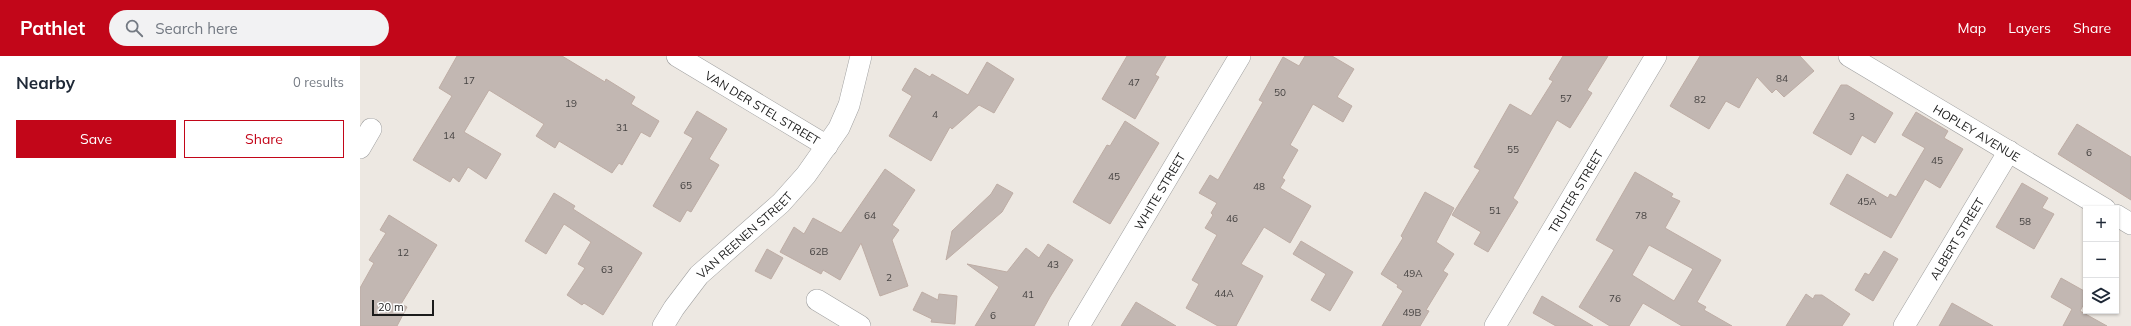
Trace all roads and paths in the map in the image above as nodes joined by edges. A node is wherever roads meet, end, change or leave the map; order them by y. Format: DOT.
graph roads {
  1 [pos="677,56"];
  2 [pos="861,56"];
  3 [pos="1240,56"];
  4 [pos="1656,56"];
  5 [pos="1849,56"];
  6 [pos="371,129"];
  7 [pos="827,146"];
  8 [pos="360,148"];
  9 [pos="2009,151"];
  10 [pos="2101,206"];
  11 [pos="2119,217"];
  12 [pos="2131,224"];
  13 [pos="818,300"];
  14 [pos="663,326"];
  15 [pos="860,326"];
  16 [pos="1079,326"];
  17 [pos="1494,326"];
  18 [pos="1904,326"];
  1 -- 7 [label="street, VAN DER STEL STREET"];
  2 -- 7 [label="street, VAN REENEN STREET"];
  3 -- 16 [label="street, WHITE STREET"];
  4 -- 17 [label="street, TRUTER STREET"];
  5 -- 9 [label="street, HOPLEY AVENUE"];
  6 -- 8 [label="street"];
  7 -- 14 [label="street, VAN REENEN STREET"];
  9 -- 10 [label="street, HOPLEY AVENUE"];
  9 -- 18 [label="street, ALBERT STREET"];
  11 -- 12 [label="street"];
  13 -- 15 [label="street"];
}
